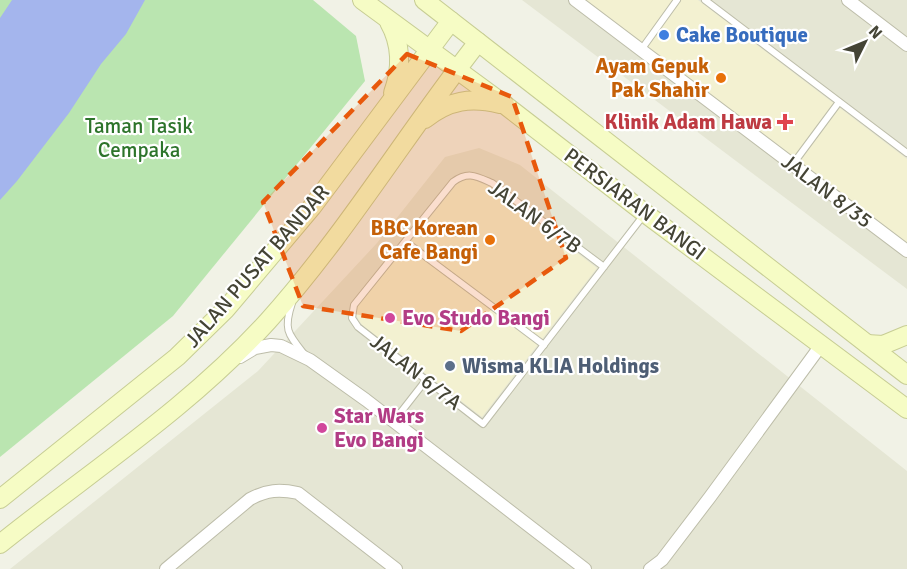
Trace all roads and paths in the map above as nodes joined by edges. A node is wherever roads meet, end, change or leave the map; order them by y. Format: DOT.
graph roads {
  1 [pos="362,0"];
  2 [pos="423,0"];
  3 [pos="575,0"];
  4 [pos="677,0"];
  5 [pos="705,0"];
  6 [pos="848,0"];
  7 [pos="388,20"];
  8 [pos="451,21"];
  9 [pos="478,42"];
  10 [pos="907,45"];
  11 [pos="430,50"];
  12 [pos="640,50"];
  13 [pos="456,70"];
  14 [pos="839,102"];
  15 [pos="505,105"];
  16 [pos="383,114"];
  17 [pos="410,133"];
  18 [pos="907,153"];
  19 [pos="792,165"];
  20 [pos="646,214"];
  21 [pos="406,242"];
  22 [pos="907,251"];
  23 [pos="604,267"];
  24 [pos="309,274"];
  25 [pos="907,335"];
  26 [pos="822,344"];
  27 [pos="867,344"];
  28 [pos="544,345"];
  29 [pos="310,360"];
  30 [pos="219,369"];
  31 [pos="907,375"];
  32 [pos="426,380"];
  33 [pos="907,409"];
  34 [pos="393,422"];
  35 [pos="0,499"];
  36 [pos="0,544"];
  37 [pos="166,569"];
  38 [pos="396,569"];
  39 [pos="585,569"];
  40 [pos="650,569"];
  1 -- 7 [label="main road, PERSIARAN BANGI"];
  2 -- 8 [label="main road, PERSIARAN BANGI"];
  3 -- 12 [label="street, JALAN 8/35"];
  4 -- 12 [label="lane"];
  5 -- 14 [label="lane"];
  6 -- 10 [label="street"];
  7 -- 11 [label="main road, PERSIARAN BANGI"];
  7 -- 16 [label="main road"];
  8 -- 9 [label="main road, PERSIARAN BANGI"];
  8 -- 11 [label="main road, JALAN PUSAT BANDAR"];
  9 -- 13 [label="main road, JALAN PUSAT BANDAR"];
  9 -- 27 [label="main road, PERSIARAN BANGI"];
  11 -- 13 [label="main road, PERSIARAN BANGI"];
  11 -- 16 [label="main road, JALAN PUSAT BANDAR"];
  12 -- 19 [label="street, JALAN 8/35"];
  13 -- 15 [label="main road, PERSIARAN BANGI"];
  13 -- 17 [label="main road, JALAN PUSAT BANDAR"];
  14 -- 18 [label="lane"];
  14 -- 19 [label="lane"];
  15 -- 17 [label="main road"];
  15 -- 20 [label="main road, PERSIARAN BANGI"];
  16 -- 35 [label="main road, JALAN PUSAT BANDAR"];
  17 -- 24 [label="main road, JALAN PUSAT BANDAR"];
  19 -- 22 [label="street, JALAN 8/35"];
  20 -- 23 [label="lane"];
  20 -- 26 [label="main road, PERSIARAN BANGI"];
  21 -- 23 [label="lane, JALAN 6/7B"];
  21 -- 28 [label="lane"];
  21 -- 32 [label="lane, JALAN 6/7A"];
  23 -- 28 [label="lane"];
  24 -- 29 [label="lane, JALAN PUSAT BANDAR"];
  24 -- 30 [label="main road, JALAN PUSAT BANDAR"];
  25 -- 27 [label="main road"];
  26 -- 33 [label="main road, PERSIARAN BANGI"];
  26 -- 40 [label="street"];
  27 -- 31 [label="main road, PERSIARAN BANGI"];
  28 -- 32 [label="lane, JALAN 6/7A"];
  29 -- 30 [label="street, JALAN PUSAT BANDAR"];
  29 -- 34 [label="street, JALAN PUSAT BANDAR"];
  30 -- 36 [label="main road, JALAN PUSAT BANDAR"];
  32 -- 34 [label="lane"];
  34 -- 39 [label="street, JALAN PUSAT BANDAR"];
  37 -- 38 [label="street"];
}
